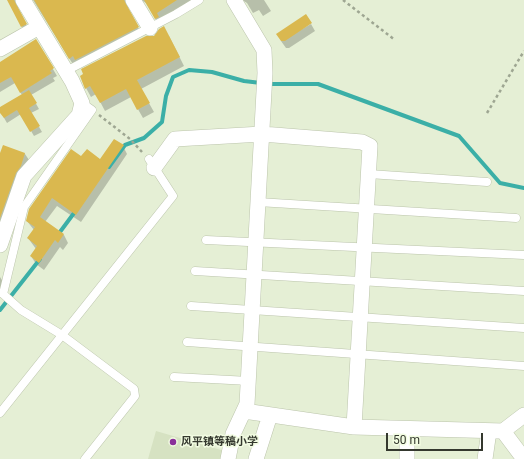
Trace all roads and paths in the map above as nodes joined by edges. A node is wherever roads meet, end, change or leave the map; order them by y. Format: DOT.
graph roads {
  1 [pos="23,0"];
  2 [pos="132,0"];
  3 [pos="199,0"];
  4 [pos="234,0"];
  5 [pos="343,0"];
  6 [pos="40,26"];
  7 [pos="150,28"];
  8 [pos="395,40"];
  9 [pos="0,50"];
  10 [pos="524,51"];
  11 [pos="66,71"];
  12 [pos="87,107"];
  13 [pos="487,113"];
  14 [pos="262,134"];
  15 [pos="151,164"];
  16 [pos="369,174"];
  17 [pos="488,182"];
  18 [pos="258,202"];
  19 [pos="367,209"];
  20 [pos="516,218"];
  21 [pos="206,240"];
  22 [pos="256,242"];
  23 [pos="0,245"];
  24 [pos="365,247"];
  25 [pos="524,255"];
  26 [pos="195,271"];
  27 [pos="254,275"];
  28 [pos="362,282"];
  29 [pos="524,291"];
  30 [pos="191,306"];
  31 [pos="252,310"];
  32 [pos="360,317"];
  33 [pos="524,328"];
  34 [pos="62,335"];
  35 [pos="187,342"];
  36 [pos="250,347"];
  37 [pos="358,354"];
  38 [pos="524,366"];
  39 [pos="174,377"];
  40 [pos="249,381"];
  41 [pos="244,411"];
  42 [pos="0,413"];
  43 [pos="270,415"];
  44 [pos="524,415"];
  45 [pos="354,427"];
  46 [pos="407,429"];
  47 [pos="496,431"];
  48 [pos="85,459"];
  49 [pos="228,459"];
  50 [pos="256,459"];
  51 [pos="407,459"];
  52 [pos="485,459"];
  53 [pos="524,459"];
  1 -- 6 [label="street"];
  2 -- 7 [label="street"];
  3 -- 7 [label="lane"];
  4 -- 14 [label="street"];
  5 -- 8 [label="path"];
  6 -- 9 [label="street"];
  6 -- 11 [label="street"];
  7 -- 11 [label="lane"];
  10 -- 13 [label="path"];
  11 -- 12 [label="street"];
  12 -- 15 [label="path"];
  12 -- 23 [label="street"];
  12 -- 34 [label="lane"];
  14 -- 15 [label="street"];
  14 -- 16 [label="street"];
  14 -- 18 [label="street"];
  15 -- 34 [label="lane"];
  16 -- 17 [label="lane"];
  16 -- 19 [label="street"];
  18 -- 19 [label="lane"];
  18 -- 22 [label="street"];
  19 -- 20 [label="lane"];
  19 -- 24 [label="street"];
  21 -- 22 [label="lane"];
  22 -- 24 [label="lane"];
  22 -- 27 [label="street"];
  24 -- 25 [label="lane"];
  24 -- 28 [label="street"];
  26 -- 27 [label="lane"];
  27 -- 28 [label="lane"];
  27 -- 31 [label="street"];
  28 -- 29 [label="lane"];
  28 -- 32 [label="street"];
  30 -- 31 [label="lane"];
  31 -- 32 [label="lane"];
  31 -- 36 [label="street"];
  32 -- 33 [label="lane"];
  32 -- 37 [label="street"];
  34 -- 42 [label="lane"];
  34 -- 48 [label="lane"];
  35 -- 36 [label="lane"];
  36 -- 37 [label="lane"];
  36 -- 40 [label="street"];
  37 -- 38 [label="lane"];
  37 -- 45 [label="street"];
  39 -- 40 [label="lane"];
  40 -- 41 [label="street"];
  41 -- 43 [label="street"];
  41 -- 49 [label="street"];
  43 -- 45 [label="street"];
  43 -- 50 [label="street"];
  44 -- 47 [label="street"];
  45 -- 46 [label="street"];
  46 -- 47 [label="street"];
  46 -- 51 [label="street"];
  47 -- 52 [label="street"];
  47 -- 53 [label="street"];
}
